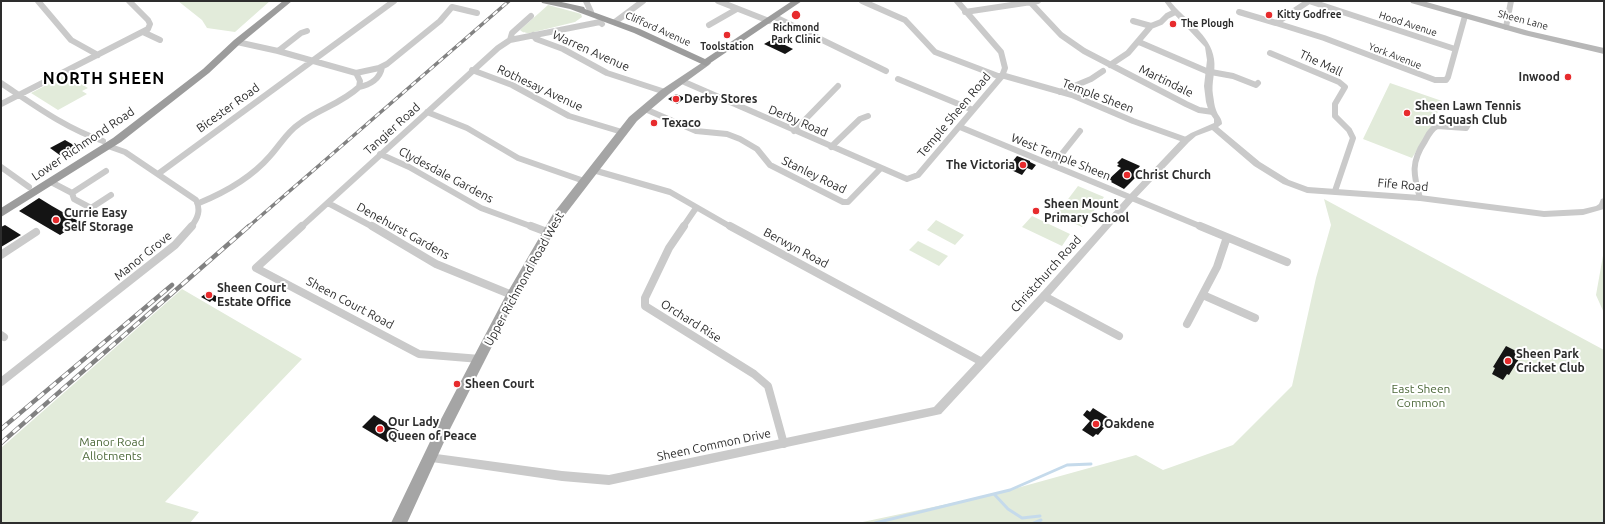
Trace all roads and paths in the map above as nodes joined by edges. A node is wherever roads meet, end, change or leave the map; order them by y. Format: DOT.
graph roads {
  1 [pos="38,1"];
  2 [pos="129,1"];
  3 [pos="277,1"];
  4 [pos="288,1"];
  5 [pos="394,1"];
  6 [pos="545,1"];
  7 [pos="641,1"];
  8 [pos="718,1"];
  9 [pos="798,1"];
  10 [pos="862,1"];
  11 [pos="957,1"];
  12 [pos="1038,1"];
  13 [pos="1167,1"];
  14 [pos="1309,1"];
  15 [pos="1414,1"];
  16 [pos="1512,1"];
  17 [pos="586,2"];
  18 [pos="870,2"];
  19 [pos="1030,2"];
  20 [pos="737,9"];
  21 [pos="965,12"];
  22 [pos="1175,12"];
  23 [pos="1239,12"];
  24 [pos="477,13"];
  25 [pos="531,16"];
  26 [pos="1464,16"];
  27 [pos="598,18"];
  28 [pos="772,19"];
  29 [pos="1133,21"];
  30 [pos="615,22"];
  31 [pos="1276,23"];
  32 [pos="709,25"];
  33 [pos="1151,26"];
  34 [pos="1506,27"];
  35 [pos="307,31"];
  36 [pos="143,32"];
  37 [pos="533,35"];
  38 [pos="160,40"];
  39 [pos="510,40"];
  40 [pos="237,42"];
  41 [pos="1139,42"];
  42 [pos="1455,49"];
  43 [pos="278,51"];
  44 [pos="1604,51"];
  45 [pos="1270,53"];
  46 [pos="98,55"];
  47 [pos="312,60"];
  48 [pos="706,63"];
  49 [pos="1110,66"];
  50 [pos="382,67"];
  51 [pos="472,70"];
  52 [pos="1103,70"];
  53 [pos="886,72"];
  54 [pos="1211,72"];
  55 [pos="356,73"];
  56 [pos="1002,76"];
  57 [pos="898,79"];
  58 [pos="682,81"];
  59 [pos="1258,83"];
  60 [pos="1,84"];
  61 [pos="838,86"];
  62 [pos="359,87"];
  63 [pos="666,92"];
  64 [pos="1060,92"];
  65 [pos="19,95"];
  66 [pos="1,104"];
  67 [pos="645,109"];
  68 [pos="972,110"];
  69 [pos="427,112"];
  70 [pos="1213,112"];
  71 [pos="868,116"];
  72 [pos="1470,121"];
  73 [pos="960,127"];
  74 [pos="1213,127"];
  75 [pos="794,131"];
  76 [pos="1080,131"];
  77 [pos="622,132"];
  78 [pos="1186,140"];
  79 [pos="106,143"];
  80 [pos="831,147"];
  81 [pos="380,154"];
  82 [pos="1053,165"];
  83 [pos="1,167"];
  84 [pos="881,168"];
  85 [pos="593,170"];
  86 [pos="106,171"];
  87 [pos="158,174"];
  88 [pos="907,179"];
  89 [pos="584,181"];
  90 [pos="52,182"];
  91 [pos="29,187"];
  92 [pos="1336,191"];
  93 [pos="72,193"];
  94 [pos="111,195"];
  95 [pos="1131,198"];
  96 [pos="1420,198"];
  97 [pos="1604,201"];
  98 [pos="198,203"];
  99 [pos="328,203"];
  100 [pos="1,204"];
  101 [pos="696,208"];
  102 [pos="1,213"];
  103 [pos="36,232"];
  104 [pos="547,232"];
  105 [pos="290,236"];
  106 [pos="1227,237"];
  107 [pos="1,254"];
  108 [pos="1287,262"];
  109 [pos="1203,294"];
  110 [pos="512,295"];
  111 [pos="1044,296"];
  112 [pos="1255,318"];
  113 [pos="1187,324"];
  114 [pos="1119,336"];
  115 [pos="480,359"];
  116 [pos="982,362"];
  117 [pos="1,382"];
  118 [pos="784,444"];
  119 [pos="429,458"];
  120 [pos="399,523"];
  1 -- 46 [label="street"];
  2 -- 36 [label="street"];
  3 -- 79 [label="highway, Lower Richmond Road"];
  4 -- 40 [label="highway, Lower Richmond Road"];
  5 -- 47 [label="street, Bicester Road"];
  6 -- 27 [label="highway, Clifford Avenue"];
  7 -- 30 [label="street"];
  8 -- 20 [label="street"];
  9 -- 28 [label="highway, Upper Richmond Road West"];
  10 -- 18 [label="street, Temple Sheen"];
  11 -- 21 [label="street, Temple Sheen Road"];
  12 -- 19 [label="street"];
  13 -- 22 [label="street"];
  14 -- 31 [label="street"];
  14 -- 42 [label="street, Hood Avenue"];
  15 -- 26 [label="main road, Sheen Lane"];
  16 -- 34 [label="street"];
  17 -- 27 [label="street"];
  18 -- 56 [label="street, Temple Sheen"];
  19 -- 21 [label="street"];
  19 -- 49 [label="street, Martindale"];
  20 -- 28 [label="street"];
  20 -- 32 [label="street"];
  21 -- 56 [label="street, Temple Sheen Road"];
  22 -- 33 [label="street"];
  22 -- 54 [label="street"];
  23 -- 31 [label="street, York Avenue"];
  24 -- 50 [label="street"];
  25 -- 39 [label="street, Tangier Road"];
  26 -- 34 [label="main road, Sheen Lane"];
  26 -- 42 [label="street, York Avenue"];
  27 -- 30 [label="highway, Clifford Avenue"];
  27 -- 37 [label="street, Tangier Road"];
  28 -- 48 [label="highway, Upper Richmond Road West"];
  28 -- 53 [label="street"];
  29 -- 33 [label="street"];
  30 -- 48 [label="highway, Clifford Avenue"];
  31 -- 42 [label="street, York Avenue"];
  33 -- 41 [label="street"];
  34 -- 44 [label="main road, Sheen Lane"];
  35 -- 43 [label="street"];
  36 -- 38 [label="street"];
  36 -- 46 [label="street"];
  37 -- 39 [label="street, Tangier Road"];
  37 -- 63 [label="street, Warren Avenue"];
  39 -- 51 [label="street, Tangier Road"];
  40 -- 43 [label="street"];
  40 -- 79 [label="highway, Lower Richmond Road"];
  41 -- 49 [label="street"];
  41 -- 54 [label="street"];
  43 -- 47 [label="street"];
  45 -- 92 [label="street, The Mall"];
  46 -- 65 [label="street"];
  47 -- 55 [label="street"];
  47 -- 87 [label="street, Bicester Road"];
  48 -- 58 [label="main road, Upper Richmond Road West"];
  49 -- 70 [label="street, Martindale"];
  50 -- 55 [label="street"];
  50 -- 62 [label="street"];
  51 -- 69 [label="street, Tangier Road"];
  51 -- 77 [label="street, Rothesay Avenue"];
  52 -- 64 [label="street"];
  54 -- 59 [label="street"];
  54 -- 70 [label="street"];
  55 -- 62 [label="street"];
  56 -- 64 [label="street, Temple Sheen"];
  56 -- 68 [label="street, Temple Sheen Road"];
  57 -- 68 [label="street"];
  58 -- 63 [label="main road, Upper Richmond Road West"];
  58 -- 75 [label="street, Derby Road"];
  60 -- 65 [label="street"];
  61 -- 75 [label="street"];
  62 -- 98 [label="street"];
  63 -- 67 [label="main road, Upper Richmond Road West"];
  64 -- 78 [label="street, Temple Sheen"];
  65 -- 66 [label="street"];
  65 -- 79 [label="street"];
  67 -- 77 [label="main road, Upper Richmond Road West"];
  67 -- 84 [label="street, Stanley Road"];
  68 -- 73 [label="street, Temple Sheen Road"];
  69 -- 81 [label="street, Tangier Road"];
  69 -- 89 [label="street"];
  70 -- 74 [label="street"];
  71 -- 80 [label="street"];
  72 -- 96 [label="street"];
  73 -- 82 [label="street, West Temple Sheen"];
  73 -- 88 [label="street, Temple Sheen Road"];
  74 -- 78 [label="street, Christchurch Road"];
  74 -- 92 [label="street, Fife Road"];
  75 -- 80 [label="street, Derby Road"];
  76 -- 82 [label="street"];
  77 -- 85 [label="main road, Upper Richmond Road West"];
  78 -- 95 [label="street, Christchurch Road"];
  79 -- 87 [label="street"];
  79 -- 90 [label="highway, Lower Richmond Road"];
  79 -- 91 [label="highway, Lower Richmond Road"];
  80 -- 84 [label="street, Derby Road"];
  81 -- 99 [label="street, Tangier Road"];
  81 -- 104 [label="street, Clydesdale Gardens"];
  82 -- 95 [label="street, West Temple Sheen"];
  83 -- 91 [label="street"];
  84 -- 88 [label="street, Derby Road"];
  85 -- 89 [label="main road, Upper Richmond Road West"];
  85 -- 101 [label="street, Berwyn Road"];
  86 -- 93 [label="street"];
  87 -- 98 [label="street"];
  89 -- 104 [label="main road, Upper Richmond Road West"];
  90 -- 93 [label="street"];
  90 -- 102 [label="highway, Lower Richmond Road"];
  91 -- 100 [label="highway, Lower Richmond Road"];
  92 -- 96 [label="street, Fife Road"];
  93 -- 94 [label="street"];
  95 -- 106 [label="street, West Temple Sheen"];
  95 -- 111 [label="street, Christchurch Road"];
  96 -- 97 [label="street, Fife Road"];
  98 -- 117 [label="street, Manor Grove"];
  99 -- 105 [label="street, Tangier Road"];
  99 -- 110 [label="street, Denehurst Gardens"];
  101 -- 116 [label="street, Berwyn Road"];
  101 -- 118 [label="street, Orchard Rise"];
  103 -- 107 [label="street"];
  104 -- 110 [label="main road, Upper Richmond Road West"];
  105 -- 115 [label="street, Sheen Court Road"];
  106 -- 108 [label="street, West Temple Sheen"];
  106 -- 109 [label="street"];
  109 -- 112 [label="street"];
  109 -- 113 [label="street"];
  110 -- 115 [label="main road, Upper Richmond Road West"];
  111 -- 114 [label="street"];
  111 -- 116 [label="street, Christchurch Road"];
  115 -- 119 [label="main road, Upper Richmond Road West"];
  116 -- 118 [label="street, Sheen Common Drive"];
  118 -- 119 [label="street, Sheen Common Drive"];
  119 -- 120 [label="main road, Upper Richmond Road West"];
}
